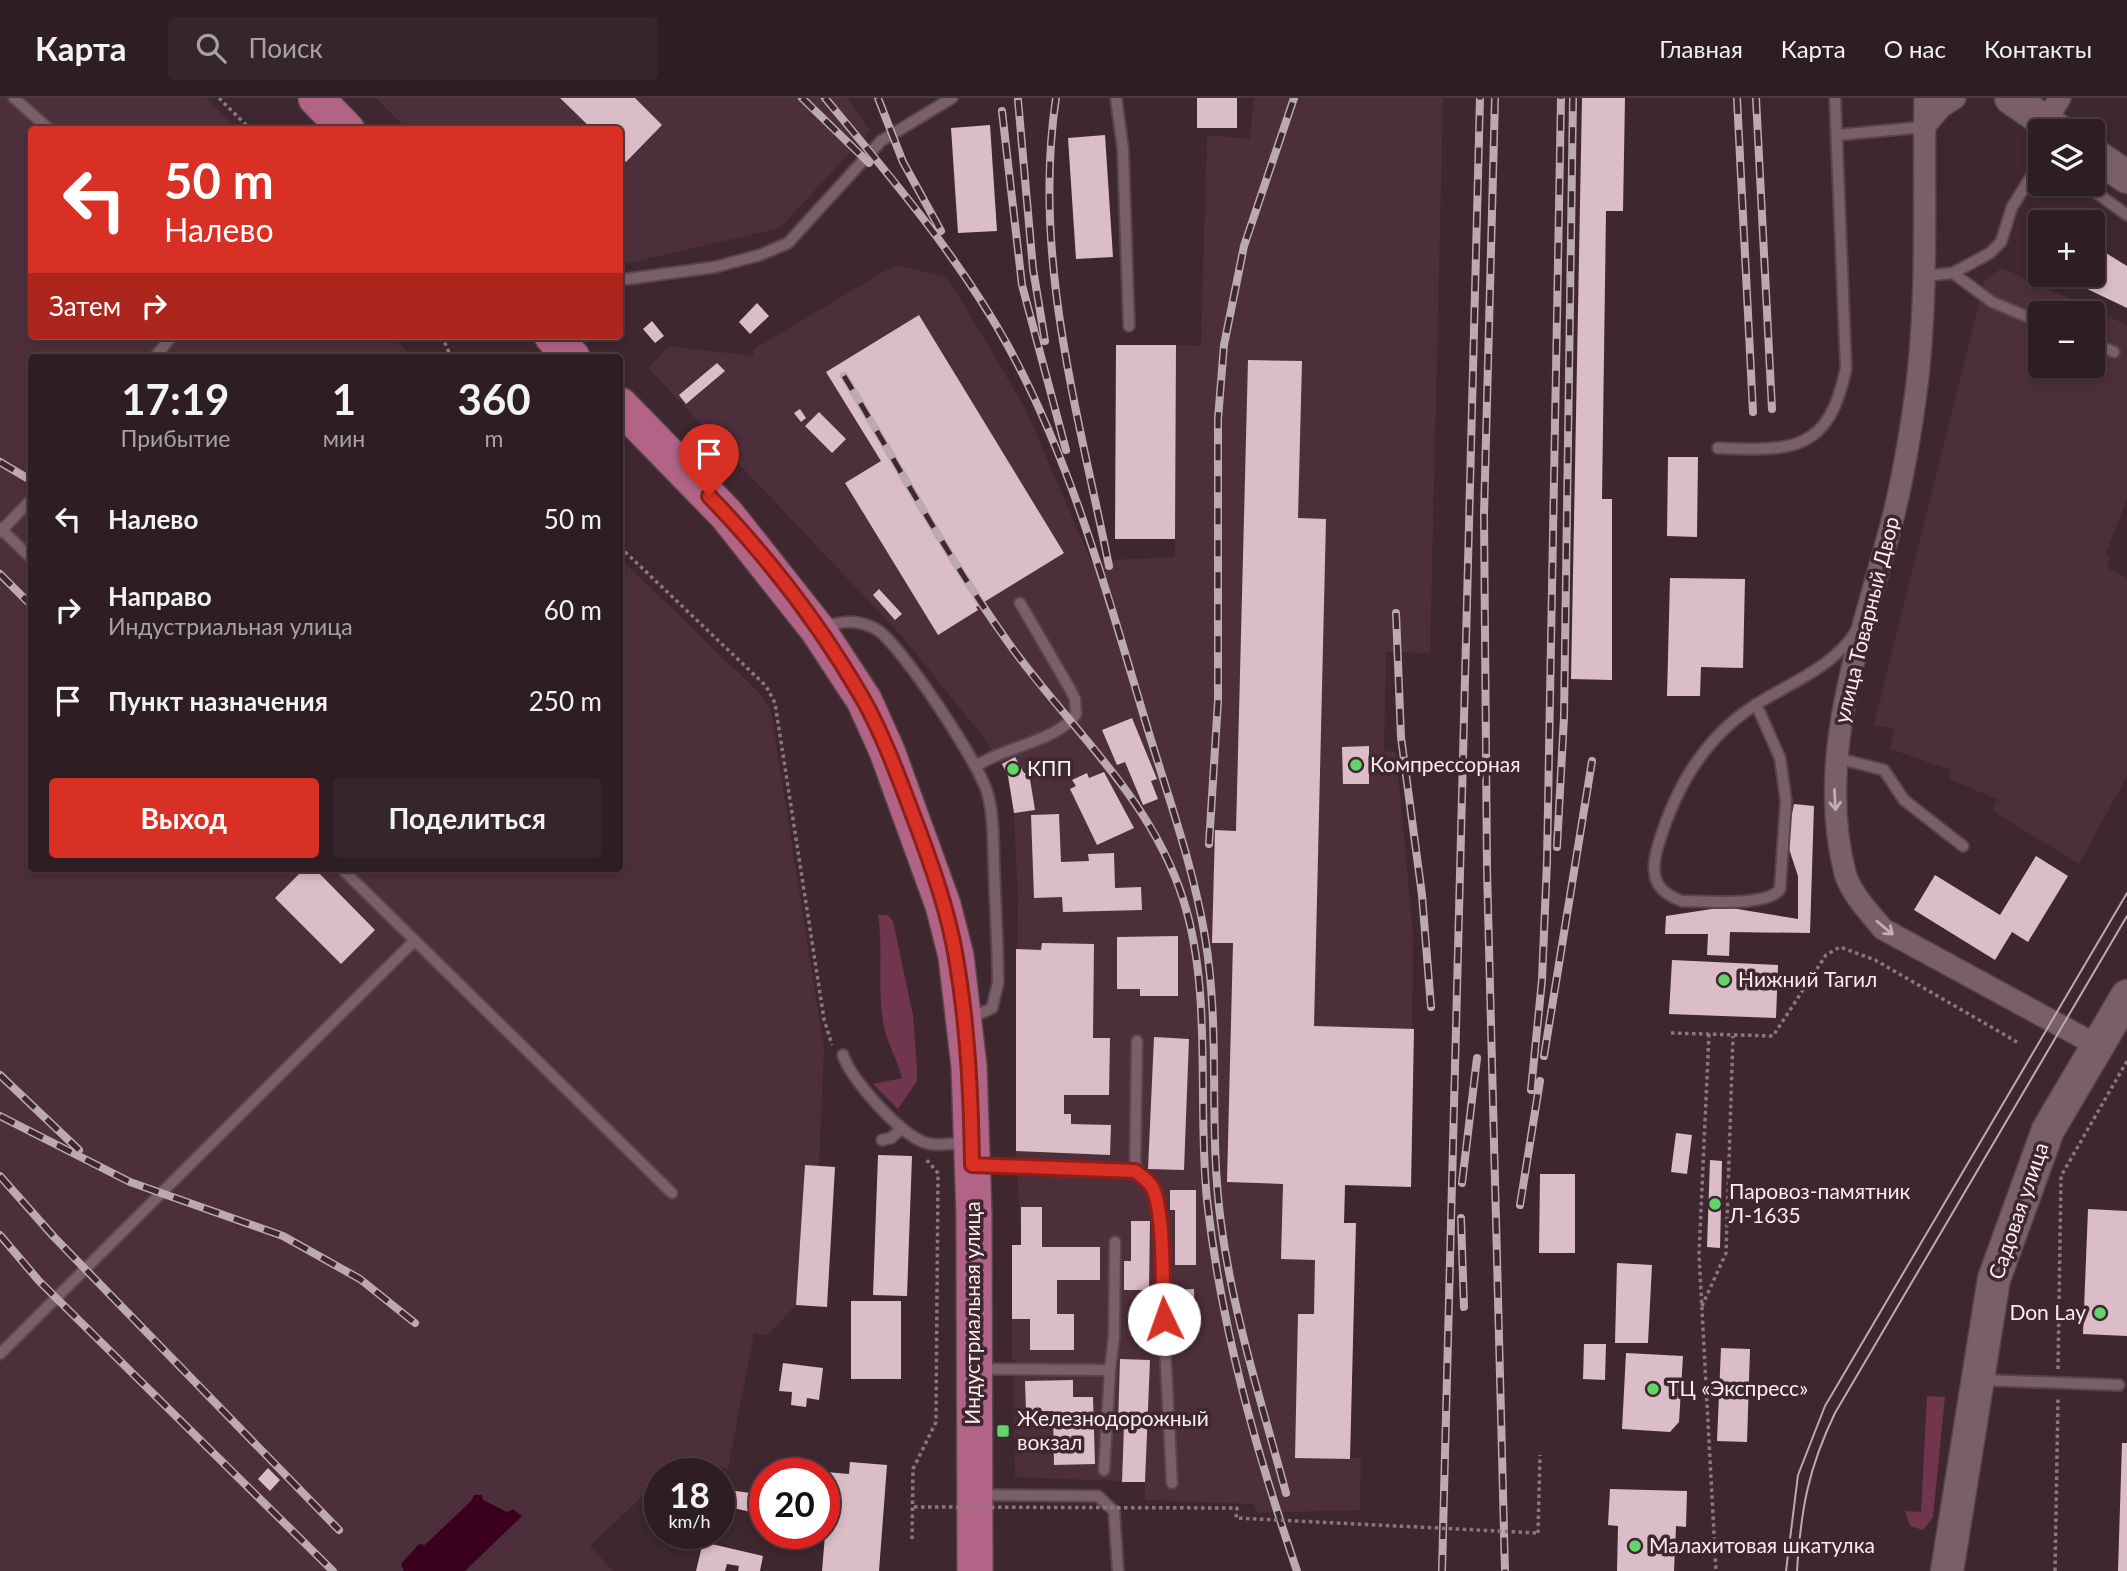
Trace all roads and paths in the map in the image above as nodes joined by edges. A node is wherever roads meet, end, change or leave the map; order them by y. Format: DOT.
graph roads {
  1 [pos="14,98"];
  2 [pos="219,98"];
  3 [pos="316,98"];
  4 [pos="952,98"];
  5 [pos="1116,98"];
  6 [pos="1835,98"];
  7 [pos="1925,98"];
  8 [pos="1955,98"];
  9 [pos="2011,98"];
  10 [pos="2055,117"];
  11 [pos="46,126"];
  12 [pos="247,126"];
  13 [pos="343,126"];
  14 [pos="1924,127"];
  15 [pos="1837,135"];
  16 [pos="2105,162"];
  17 [pos="2127,177"];
  18 [pos="2028,183"];
  19 [pos="2101,196"];
  20 [pos="2127,215"];
  21 [pos="1953,273"];
  22 [pos="1923,276"];
  23 [pos="623,280"];
  24 [pos="2028,317"];
  25 [pos="1129,326"];
  26 [pos="169,340"];
  27 [pos="556,340"];
  28 [pos="2105,348"];
  29 [pos="2114,352"];
  30 [pos="157,354"];
  31 [pos="569,354"];
  32 [pos="623,408"];
  33 [pos="1718,448"];
  34 [pos="28,503"];
  35 [pos="1,530"];
  36 [pos="623,550"];
  37 [pos="28,555"];
  38 [pos="1020,603"];
  39 [pos="1867,613"];
  40 [pos="818,630"];
  41 [pos="1756,704"];
  42 [pos="1837,758"];
  43 [pos="976,766"];
  44 [pos="1963,846"];
  45 [pos="345,872"];
  46 [pos="414,942"];
  47 [pos="2127,996"];
  48 [pos="965,1020"];
  49 [pos="1671,1032"];
  50 [pos="1709,1034"];
  51 [pos="1732,1035"];
  52 [pos="1137,1041"];
  53 [pos="2017,1042"];
  54 [pos="2098,1046"];
  55 [pos="838,1054"];
  56 [pos="2127,1060"];
  57 [pos="901,1130"];
  58 [pos="882,1140"];
  59 [pos="972,1154"];
  60 [pos="1135,1171"];
  61 [pos="672,1193"];
  62 [pos="1115,1242"];
  63 [pos="1701,1308"];
  64 [pos="0,1354"];
  65 [pos="973,1369"];
  66 [pos="1110,1370"];
  67 [pos="1977,1380"];
  68 [pos="2058,1383"];
  69 [pos="2119,1385"];
  70 [pos="1540,1455"];
  71 [pos="1104,1471"];
  72 [pos="1172,1483"];
  73 [pos="975,1495"];
  74 [pos="914,1507"];
  75 [pos="912,1539"];
  76 [pos="975,1571"];
  77 [pos="1118,1571"];
  78 [pos="1716,1571"];
  79 [pos="1947,1571"];
  80 [pos="2055,1571"];
  1 -- 11 [label="lane"];
  2 -- 12 [label="path"];
  3 -- 13 [label="main road"];
  4 -- 23 [label="lane"];
  5 -- 25 [label="lane"];
  6 -- 15 [label="lane"];
  7 -- 14 [label="street, улица Товарный Двор"];
  8 -- 14 [label="street"];
  9 -- 10 [label="main road"];
  14 -- 15 [label="lane"];
  14 -- 22 [label="street, улица Товарный Двор"];
  15 -- 33 [label="lane"];
  16 -- 17 [label="main road"];
  18 -- 21 [label="lane"];
  19 -- 20 [label="lane"];
  21 -- 22 [label="lane"];
  21 -- 24 [label="lane"];
  22 -- 39 [label="street, улица Товарный Двор"];
  26 -- 30 [label="lane"];
  27 -- 31 [label="main road"];
  28 -- 29 [label="lane"];
  32 -- 40 [label="main road, Индустриальная улица"];
  34 -- 35 [label="lane"];
  35 -- 37 [label="lane"];
  36 -- 55 [label="path"];
  38 -- 43 [label="lane"];
  39 -- 41 [label="lane"];
  39 -- 42 [label="street, улица Товарный Двор"];
  40 -- 43 [label="lane"];
  40 -- 48 [label="main road, Индустриальная улица"];
  41 -- 41 [label="lane"];
  42 -- 44 [label="lane"];
  42 -- 54 [label="street, улица Товарный Двор, one-way"];
  43 -- 48 [label="lane"];
  45 -- 46 [label="lane"];
  46 -- 61 [label="lane"];
  46 -- 64 [label="lane"];
  47 -- 54 [label="main road, Садовая улица"];
  48 -- 59 [label="main road, Индустриальная улица"];
  49 -- 50 [label="path"];
  50 -- 51 [label="path"];
  50 -- 63 [label="path"];
  51 -- 53 [label="path"];
  51 -- 63 [label="path"];
  52 -- 60 [label="lane"];
  54 -- 67 [label="main road, Садовая улица"];
  55 -- 57 [label="lane"];
  56 -- 68 [label="path"];
  57 -- 58 [label="lane"];
  57 -- 59 [label="lane"];
  57 -- 74 [label="path"];
  59 -- 60 [label="lane"];
  59 -- 65 [label="main road, Индустриальная улица"];
  60 -- 72 [label="lane"];
  62 -- 66 [label="lane"];
  63 -- 78 [label="path"];
  65 -- 66 [label="lane"];
  65 -- 73 [label="main road, Индустриальная улица"];
  66 -- 71 [label="lane"];
  67 -- 68 [label="lane"];
  67 -- 79 [label="main road, Садовая улица"];
  68 -- 69 [label="lane"];
  68 -- 80 [label="path"];
  70 -- 74 [label="path, bridge"];
  73 -- 76 [label="main road, Индустриальная улица"];
  73 -- 77 [label="lane"];
  74 -- 75 [label="path"];
}
